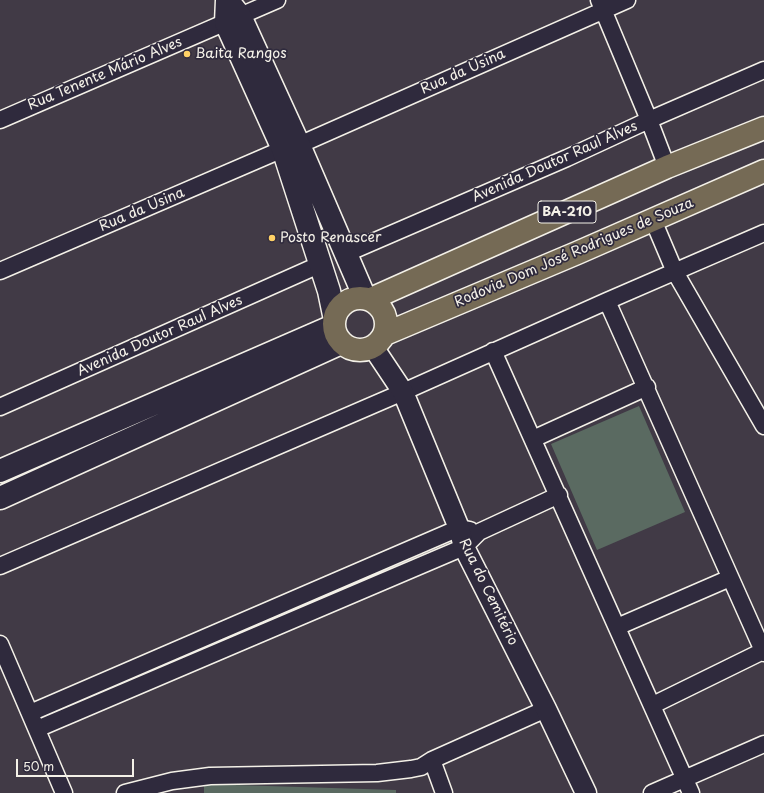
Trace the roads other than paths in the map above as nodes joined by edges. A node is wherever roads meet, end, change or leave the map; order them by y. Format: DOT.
graph roads {
  1 [pos="277,0"];
  2 [pos="627,0"];
  3 [pos="601,5"];
  4 [pos="230,10"];
  5 [pos="764,70"];
  6 [pos="0,120"];
  7 [pos="649,120"];
  8 [pos="764,128"];
  9 [pos="291,147"];
  10 [pos="667,167"];
  11 [pos="764,171"];
  12 [pos="653,220"];
  13 [pos="764,233"];
  14 [pos="345,254"];
  15 [pos="321,264"];
  16 [pos="0,271"];
  17 [pos="675,272"];
  18 [pos="368,298"];
  19 [pos="607,301"];
  20 [pos="336,328"];
  21 [pos="379,341"];
  22 [pos="494,351"];
  23 [pos="646,387"];
  24 [pos="403,392"];
  25 [pos="0,407"];
  26 [pos="764,425"];
  27 [pos="533,439"];
  28 [pos="0,471"];
  29 [pos="559,495"];
  30 [pos="0,498"];
  31 [pos="459,528"];
  32 [pos="479,532"];
  33 [pos="464,547"];
  34 [pos="0,566"];
  35 [pos="730,578"];
  36 [pos="618,627"];
  37 [pos="0,644"];
  38 [pos="764,652"];
  39 [pos="652,705"];
  40 [pos="546,709"];
  41 [pos="30,713"];
  42 [pos="37,729"];
  43 [pos="764,744"];
  44 [pos="432,760"];
  45 [pos="688,786"];
  46 [pos="64,793"];
  47 [pos="125,793"];
  48 [pos="444,793"];
  49 [pos="586,793"];
  50 [pos="652,793"];
  1 -- 4 [label="street, Rua Tenente Mário Alves"];
  2 -- 3 [label="street, Rua da Usina"];
  3 -- 7 [label="street"];
  3 -- 9 [label="street, Rua da Usina"];
  4 -- 6 [label="street, Rua Tenente Mário Alves"];
  4 -- 9 [label="main road"];
  5 -- 7 [label="street, Avenida Doutor Raul Alves"];
  7 -- 10 [label="street"];
  7 -- 14 [label="street, Avenida Doutor Raul Alves"];
  8 -- 10 [label="main road, BA-210"];
  9 -- 14 [label="main road"];
  9 -- 15 [label="main road"];
  9 -- 16 [label="street, Rua da Usina"];
  10 -- 18 [label="main road, BA-210"];
  11 -- 12 [label="main road, Rodovia Dom José Rodrigues de Souza / BA-210"];
  12 -- 17 [label="street"];
  12 -- 21 [label="main road, Rodovia Dom José Rodrigues de Souza / BA-210"];
  13 -- 17 [label="street"];
  14 -- 18 [label="main road"];
  15 -- 20 [label="main road"];
  15 -- 25 [label="street, Avenida Doutor Raul Alves"];
  17 -- 19 [label="street"];
  17 -- 26 [label="street"];
  18 -- 20 [label="main road"];
  18 -- 21 [label="main road"];
  19 -- 22 [label="street"];
  19 -- 23 [label="street"];
  20 -- 21 [label="main road"];
  20 -- 28 [label="main road"];
  20 -- 30 [label="main road"];
  21 -- 24 [label="street, Rua do Cemitério"];
  22 -- 24 [label="street"];
  22 -- 27 [label="street"];
  23 -- 27 [label="street"];
  23 -- 35 [label="street"];
  24 -- 31 [label="street, Rua do Cemitério"];
  24 -- 34 [label="street"];
  27 -- 29 [label="street"];
  29 -- 32 [label="street"];
  29 -- 36 [label="street"];
  31 -- 32 [label="street"];
  31 -- 33 [label="street, Rua do Cemitério"];
  31 -- 41 [label="street"];
  32 -- 33 [label="street"];
  33 -- 40 [label="street, Rua do Cemitério"];
  33 -- 42 [label="street"];
  35 -- 36 [label="street"];
  35 -- 38 [label="street"];
  36 -- 39 [label="street"];
  37 -- 41 [label="street"];
  38 -- 39 [label="street"];
  39 -- 45 [label="street"];
  40 -- 44 [label="street"];
  40 -- 49 [label="street, Rua do Cemitério"];
  41 -- 42 [label="street"];
  42 -- 46 [label="street"];
  43 -- 45 [label="street"];
  44 -- 47 [label="street"];
  44 -- 48 [label="street"];
  45 -- 50 [label="street"];
}
